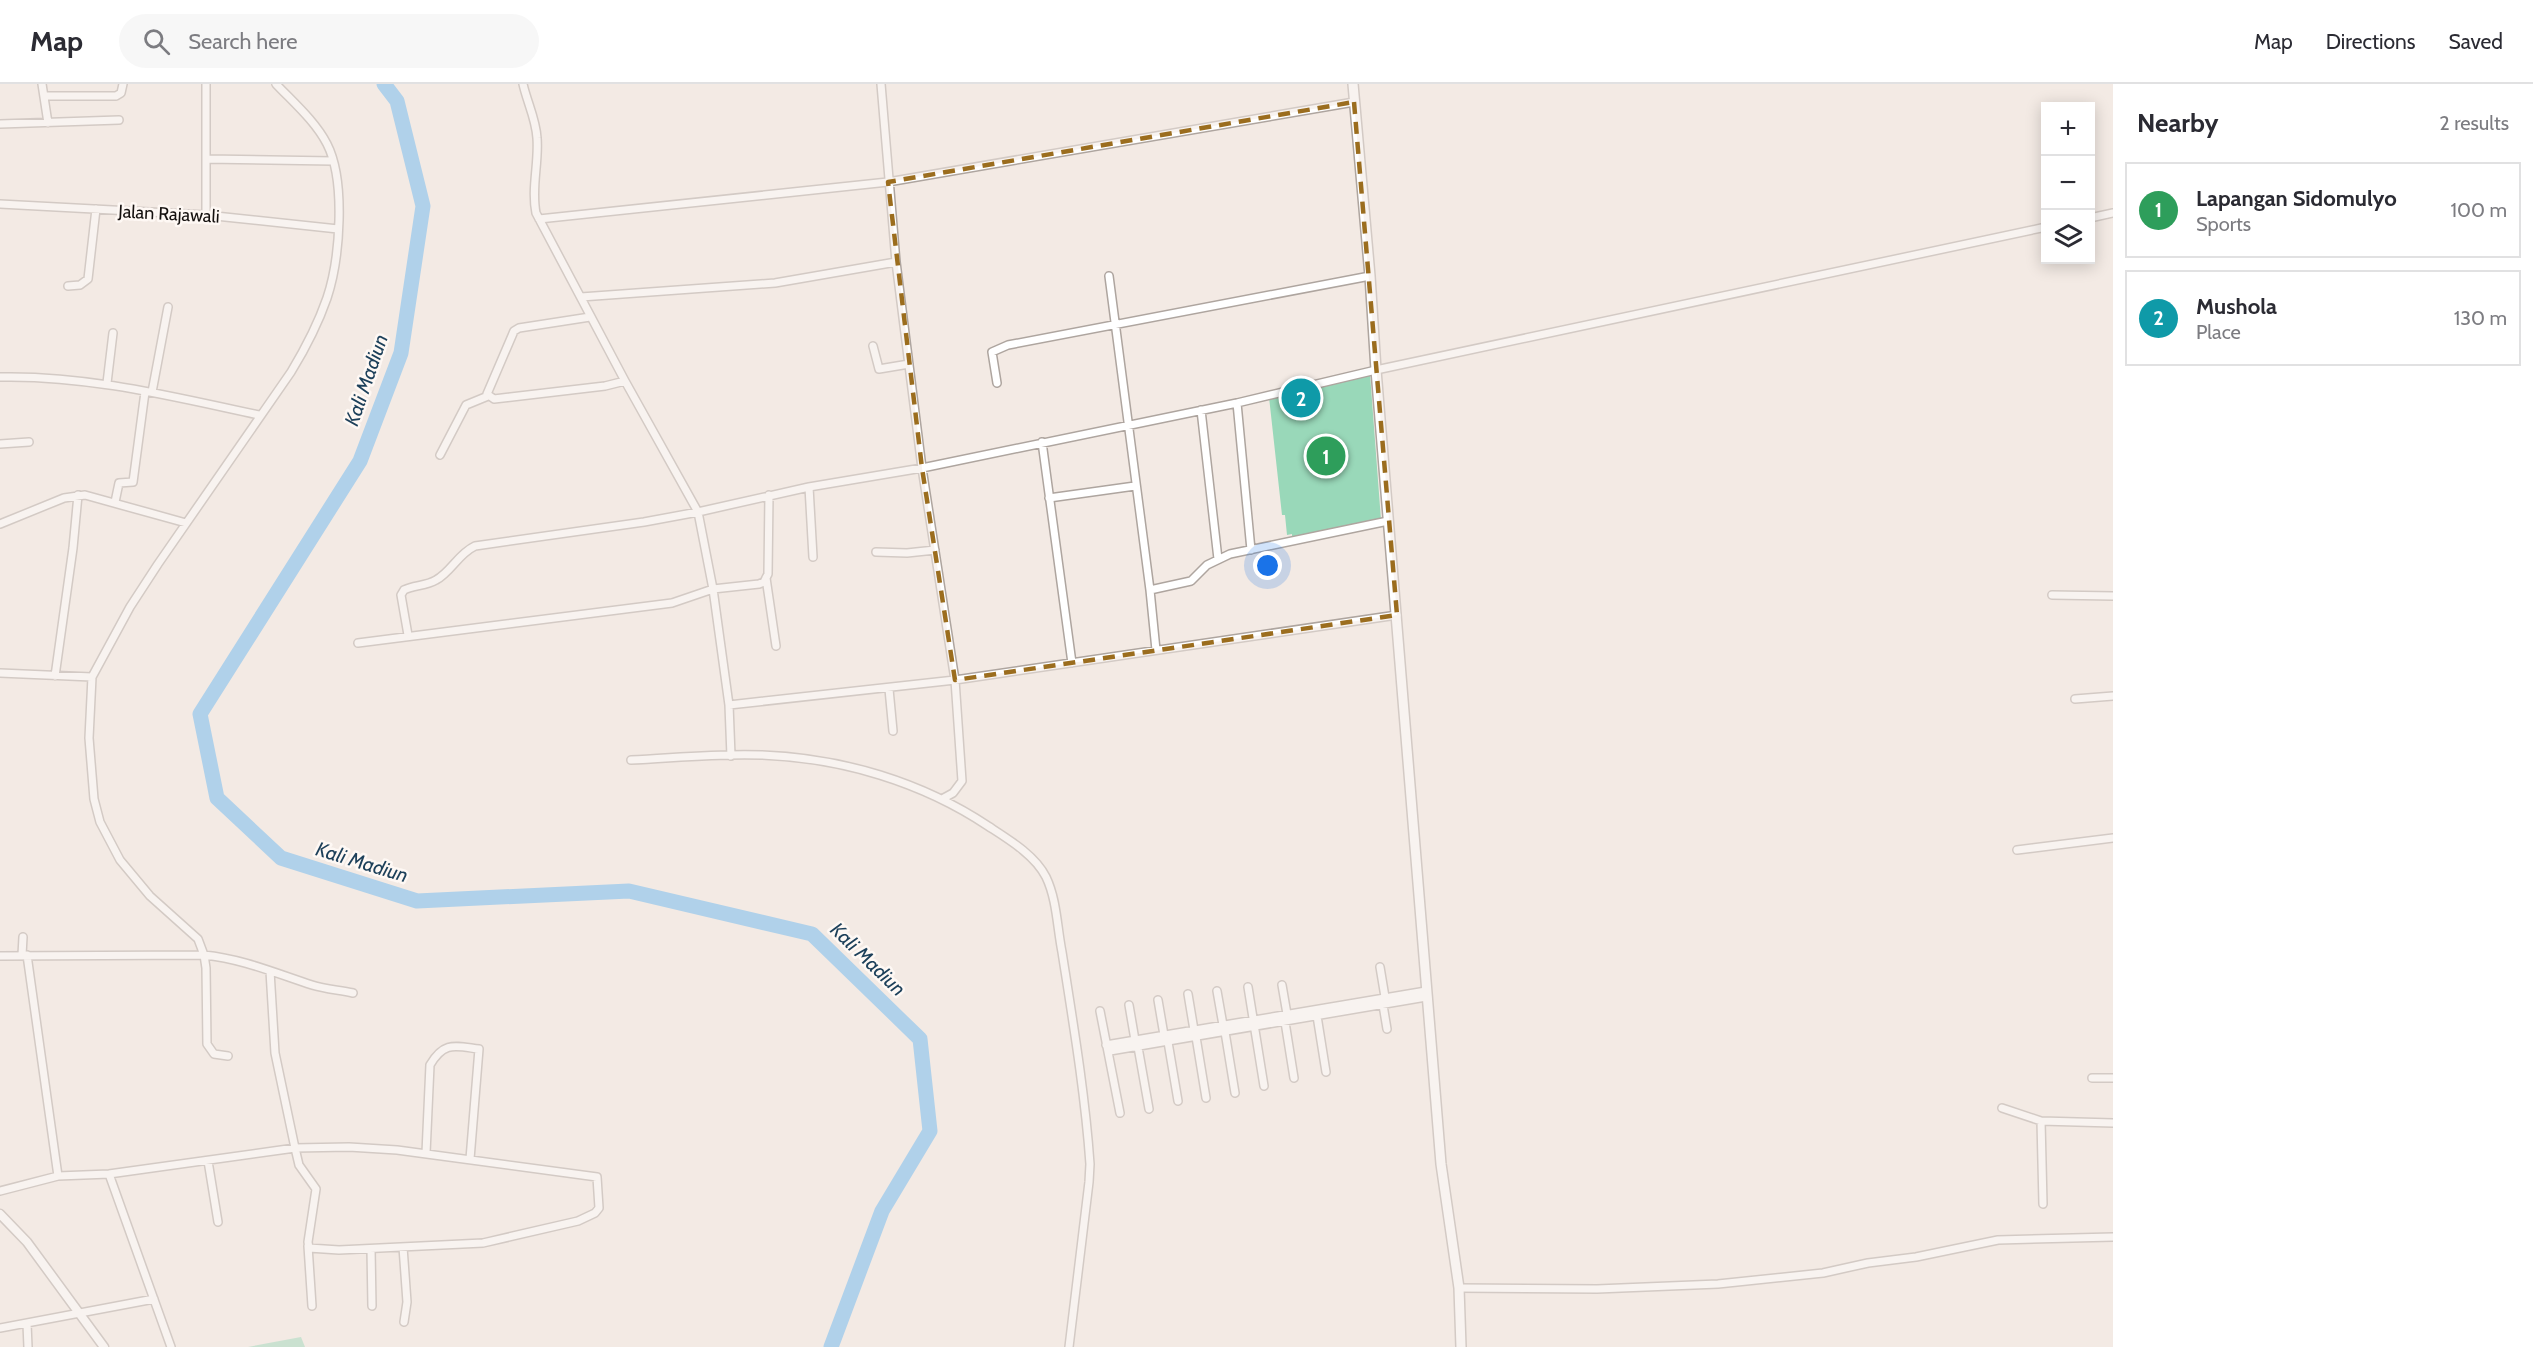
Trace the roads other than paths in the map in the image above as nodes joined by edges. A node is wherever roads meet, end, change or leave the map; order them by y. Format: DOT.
graph roads {
  1 [pos="42,84"];
  2 [pos="123,84"];
  3 [pos="206,84"];
  4 [pos="276,84"];
  5 [pos="523,84"];
  6 [pos="881,84"];
  7 [pos="1353,84"];
  8 [pos="44,96"];
  9 [pos="1354,102"];
  10 [pos="119,120"];
  11 [pos="48,123"];
  12 [pos="0,124"];
  13 [pos="206,159"];
  14 [pos="333,161"];
  15 [pos="888,182"];
  16 [pos="0,204"];
  17 [pos="96,209"];
  18 [pos="2113,213"];
  19 [pos="206,214"];
  20 [pos="2095,217"];
  21 [pos="539,219"];
  22 [pos="2041,228"];
  23 [pos="338,229"];
  24 [pos="896,262"];
  25 [pos="1109,276"];
  26 [pos="1370,276"];
  27 [pos="68,286"];
  28 [pos="581,297"];
  29 [pos="168,307"];
  30 [pos="591,316"];
  31 [pos="1116,324"];
  32 [pos="113,333"];
  33 [pos="873,346"];
  34 [pos="909,364"];
  35 [pos="1376,370"];
  36 [pos="0,377"];
  37 [pos="625,381"];
  38 [pos="997,382"];
  39 [pos="107,384"];
  40 [pos="149,392"];
  41 [pos="488,396"];
  42 [pos="1237,403"];
  43 [pos="1201,410"];
  44 [pos="259,415"];
  45 [pos="1128,425"];
  46 [pos="29,442"];
  47 [pos="1042,442"];
  48 [pos="0,444"];
  49 [pos="440,455"];
  50 [pos="922,468"];
  51 [pos="1135,486"];
  52 [pos="809,487"];
  53 [pos="78,495"];
  54 [pos="769,495"];
  55 [pos="1049,498"];
  56 [pos="115,502"];
  57 [pos="698,512"];
  58 [pos="1388,521"];
  59 [pos="186,523"];
  60 [pos="0,524"];
  61 [pos="935,550"];
  62 [pos="1251,550"];
  63 [pos="876,552"];
  64 [pos="813,557"];
  65 [pos="1218,559"];
  66 [pos="766,578"];
  67 [pos="713,590"];
  68 [pos="1150,590"];
  69 [pos="2052,596"];
  70 [pos="2113,596"];
  71 [pos="1397,615"];
  72 [pos="408,635"];
  73 [pos="358,643"];
  74 [pos="776,646"];
  75 [pos="1156,650"];
  76 [pos="1072,663"];
  77 [pos="0,673"];
  78 [pos="55,676"];
  79 [pos="92,677"];
  80 [pos="955,680"];
  81 [pos="889,689"];
  82 [pos="2113,696"];
  83 [pos="2075,699"];
  84 [pos="729,705"];
  85 [pos="893,731"];
  86 [pos="731,756"];
  87 [pos="631,760"];
  88 [pos="942,799"];
  89 [pos="2113,838"];
  90 [pos="2017,850"];
  91 [pos="23,936"];
  92 [pos="25,955"];
  93 [pos="0,956"];
  94 [pos="204,956"];
  95 [pos="1380,967"];
  96 [pos="270,971"];
  97 [pos="1282,985"];
  98 [pos="1248,987"];
  99 [pos="1217,991"];
  100 [pos="353,993"];
  101 [pos="1188,994"];
  102 [pos="1426,994"];
  103 [pos="1158,1000"];
  104 [pos="1384,1001"];
  105 [pos="1129,1005"];
  106 [pos="1100,1011"];
  107 [pos="1317,1016"];
  108 [pos="1286,1018"];
  109 [pos="1254,1023"];
  110 [pos="1224,1028"];
  111 [pos="1387,1029"];
  112 [pos="1195,1033"];
  113 [pos="1166,1038"];
  114 [pos="1137,1043"];
  115 [pos="1108,1048"];
  116 [pos="228,1056"];
  117 [pos="1326,1072"];
  118 [pos="1294,1078"];
  119 [pos="2092,1078"];
  120 [pos="2113,1078"];
  121 [pos="1264,1086"];
  122 [pos="1235,1093"];
  123 [pos="1206,1098"];
  124 [pos="1178,1101"];
  125 [pos="2002,1108"];
  126 [pos="1149,1109"];
  127 [pos="1120,1113"];
  128 [pos="2041,1121"];
  129 [pos="2113,1123"];
  130 [pos="294,1148"];
  131 [pos="426,1154"];
  132 [pos="470,1159"];
  133 [pos="208,1161"];
  134 [pos="109,1174"];
  135 [pos="58,1176"];
  136 [pos="0,1191"];
  137 [pos="2043,1204"];
  138 [pos="0,1214"];
  139 [pos="218,1222"];
  140 [pos="2113,1237"];
  141 [pos="308,1246"];
  142 [pos="403,1247"];
  143 [pos="371,1248"];
  144 [pos="1459,1288"];
  145 [pos="154,1299"];
  146 [pos="312,1306"];
  147 [pos="372,1306"];
  148 [pos="78,1314"];
  149 [pos="404,1322"];
  150 [pos="27,1324"];
  151 [pos="0,1328"];
  152 [pos="28,1347"];
  153 [pos="104,1347"];
  154 [pos="171,1347"];
  155 [pos="1069,1347"];
  156 [pos="1461,1347"];
  1 -- 8 [label="street"];
  2 -- 8 [label="street"];
  3 -- 13 [label="street"];
  4 -- 14 [label="street"];
  5 -- 21 [label="street"];
  6 -- 15 [label="street"];
  7 -- 9 [label="main road"];
  8 -- 11 [label="street"];
  9 -- 15 [label="street"];
  9 -- 26 [label="main road"];
  10 -- 11 [label="street"];
  11 -- 12 [label="street"];
  13 -- 14 [label="street"];
  13 -- 19 [label="street"];
  14 -- 23 [label="street"];
  15 -- 21 [label="street"];
  15 -- 24 [label="street"];
  16 -- 17 [label="street, Jalan Rajawali"];
  17 -- 19 [label="street, Jalan Rajawali"];
  17 -- 27 [label="street"];
  18 -- 20 [label="street"];
  19 -- 23 [label="street, Jalan Rajawali"];
  21 -- 28 [label="street"];
  22 -- 35 [label="street"];
  23 -- 44 [label="street"];
  24 -- 28 [label="street"];
  24 -- 34 [label="street"];
  25 -- 31 [label="street"];
  26 -- 31 [label="street"];
  26 -- 35 [label="main road"];
  28 -- 30 [label="street"];
  29 -- 40 [label="street"];
  30 -- 37 [label="street"];
  30 -- 41 [label="street"];
  31 -- 38 [label="street"];
  31 -- 45 [label="street"];
  32 -- 39 [label="street"];
  33 -- 34 [label="street"];
  34 -- 50 [label="street"];
  35 -- 42 [label="street"];
  35 -- 58 [label="main road"];
  36 -- 39 [label="street"];
  37 -- 41 [label="street"];
  37 -- 57 [label="street"];
  39 -- 40 [label="street"];
  40 -- 44 [label="street"];
  40 -- 56 [label="street"];
  41 -- 49 [label="street"];
  42 -- 43 [label="street"];
  42 -- 62 [label="street"];
  43 -- 45 [label="street"];
  43 -- 65 [label="street"];
  44 -- 59 [label="street"];
  45 -- 47 [label="street"];
  45 -- 51 [label="street"];
  46 -- 48 [label="street"];
  47 -- 50 [label="street"];
  47 -- 55 [label="street"];
  50 -- 52 [label="street"];
  50 -- 61 [label="street"];
  51 -- 55 [label="street"];
  51 -- 68 [label="street"];
  52 -- 54 [label="street"];
  52 -- 64 [label="street"];
  53 -- 56 [label="street"];
  53 -- 60 [label="street"];
  53 -- 78 [label="street"];
  54 -- 57 [label="street"];
  54 -- 66 [label="street"];
  55 -- 76 [label="street"];
  56 -- 59 [label="street"];
  57 -- 67 [label="street"];
  57 -- 72 [label="street"];
  58 -- 62 [label="street"];
  58 -- 71 [label="main road"];
  59 -- 79 [label="street"];
  61 -- 63 [label="street"];
  61 -- 80 [label="street"];
  62 -- 65 [label="street"];
  65 -- 68 [label="street"];
  66 -- 67 [label="street"];
  66 -- 74 [label="street"];
  67 -- 72 [label="street"];
  67 -- 84 [label="street"];
  68 -- 75 [label="street"];
  69 -- 70 [label="street"];
  71 -- 75 [label="street"];
  71 -- 102 [label="main road"];
  72 -- 73 [label="street"];
  75 -- 76 [label="street"];
  76 -- 80 [label="street"];
  77 -- 78 [label="street"];
  78 -- 79 [label="street"];
  79 -- 94 [label="street"];
  80 -- 81 [label="street"];
  80 -- 88 [label="street"];
  81 -- 84 [label="street"];
  81 -- 85 [label="street"];
  82 -- 83 [label="street"];
  84 -- 86 [label="street"];
  86 -- 87 [label="street"];
  86 -- 88 [label="street"];
  88 -- 155 [label="street"];
  89 -- 90 [label="street"];
  91 -- 92 [label="street"];
  92 -- 93 [label="street"];
  92 -- 94 [label="street"];
  92 -- 135 [label="street"];
  94 -- 96 [label="street"];
  94 -- 116 [label="street"];
  95 -- 104 [label="street"];
  96 -- 100 [label="street"];
  96 -- 130 [label="street"];
  97 -- 108 [label="street"];
  98 -- 109 [label="street"];
  99 -- 110 [label="street"];
  101 -- 112 [label="street"];
  102 -- 104 [label="street"];
  102 -- 144 [label="main road"];
  103 -- 113 [label="street"];
  104 -- 107 [label="street"];
  104 -- 108 [label="street"];
  104 -- 111 [label="street"];
  105 -- 114 [label="street"];
  106 -- 115 [label="street"];
  107 -- 108 [label="street"];
  107 -- 117 [label="street"];
  108 -- 109 [label="street"];
  108 -- 118 [label="street"];
  109 -- 110 [label="street"];
  109 -- 121 [label="street"];
  110 -- 112 [label="street"];
  110 -- 122 [label="street"];
  112 -- 113 [label="street"];
  112 -- 123 [label="street"];
  113 -- 114 [label="street"];
  113 -- 124 [label="street"];
  114 -- 115 [label="street"];
  114 -- 126 [label="street"];
  115 -- 127 [label="street"];
  119 -- 120 [label="street"];
  125 -- 128 [label="street"];
  128 -- 129 [label="street"];
  128 -- 137 [label="street"];
  130 -- 131 [label="street"];
  130 -- 133 [label="street"];
  130 -- 141 [label="street"];
  131 -- 132 [label="street"];
  131 -- 132 [label="street"];
  132 -- 142 [label="street"];
  133 -- 134 [label="street"];
  133 -- 139 [label="street"];
  134 -- 135 [label="street"];
  134 -- 145 [label="street"];
  135 -- 136 [label="street"];
  138 -- 148 [label="street"];
  140 -- 144 [label="street"];
  141 -- 143 [label="street"];
  141 -- 146 [label="street"];
  142 -- 143 [label="street"];
  142 -- 149 [label="street"];
  143 -- 147 [label="street"];
  144 -- 156 [label="main road"];
  145 -- 148 [label="street"];
  145 -- 154 [label="street"];
  148 -- 150 [label="street"];
  148 -- 153 [label="street"];
  150 -- 151 [label="street"];
  150 -- 152 [label="street"];
}
